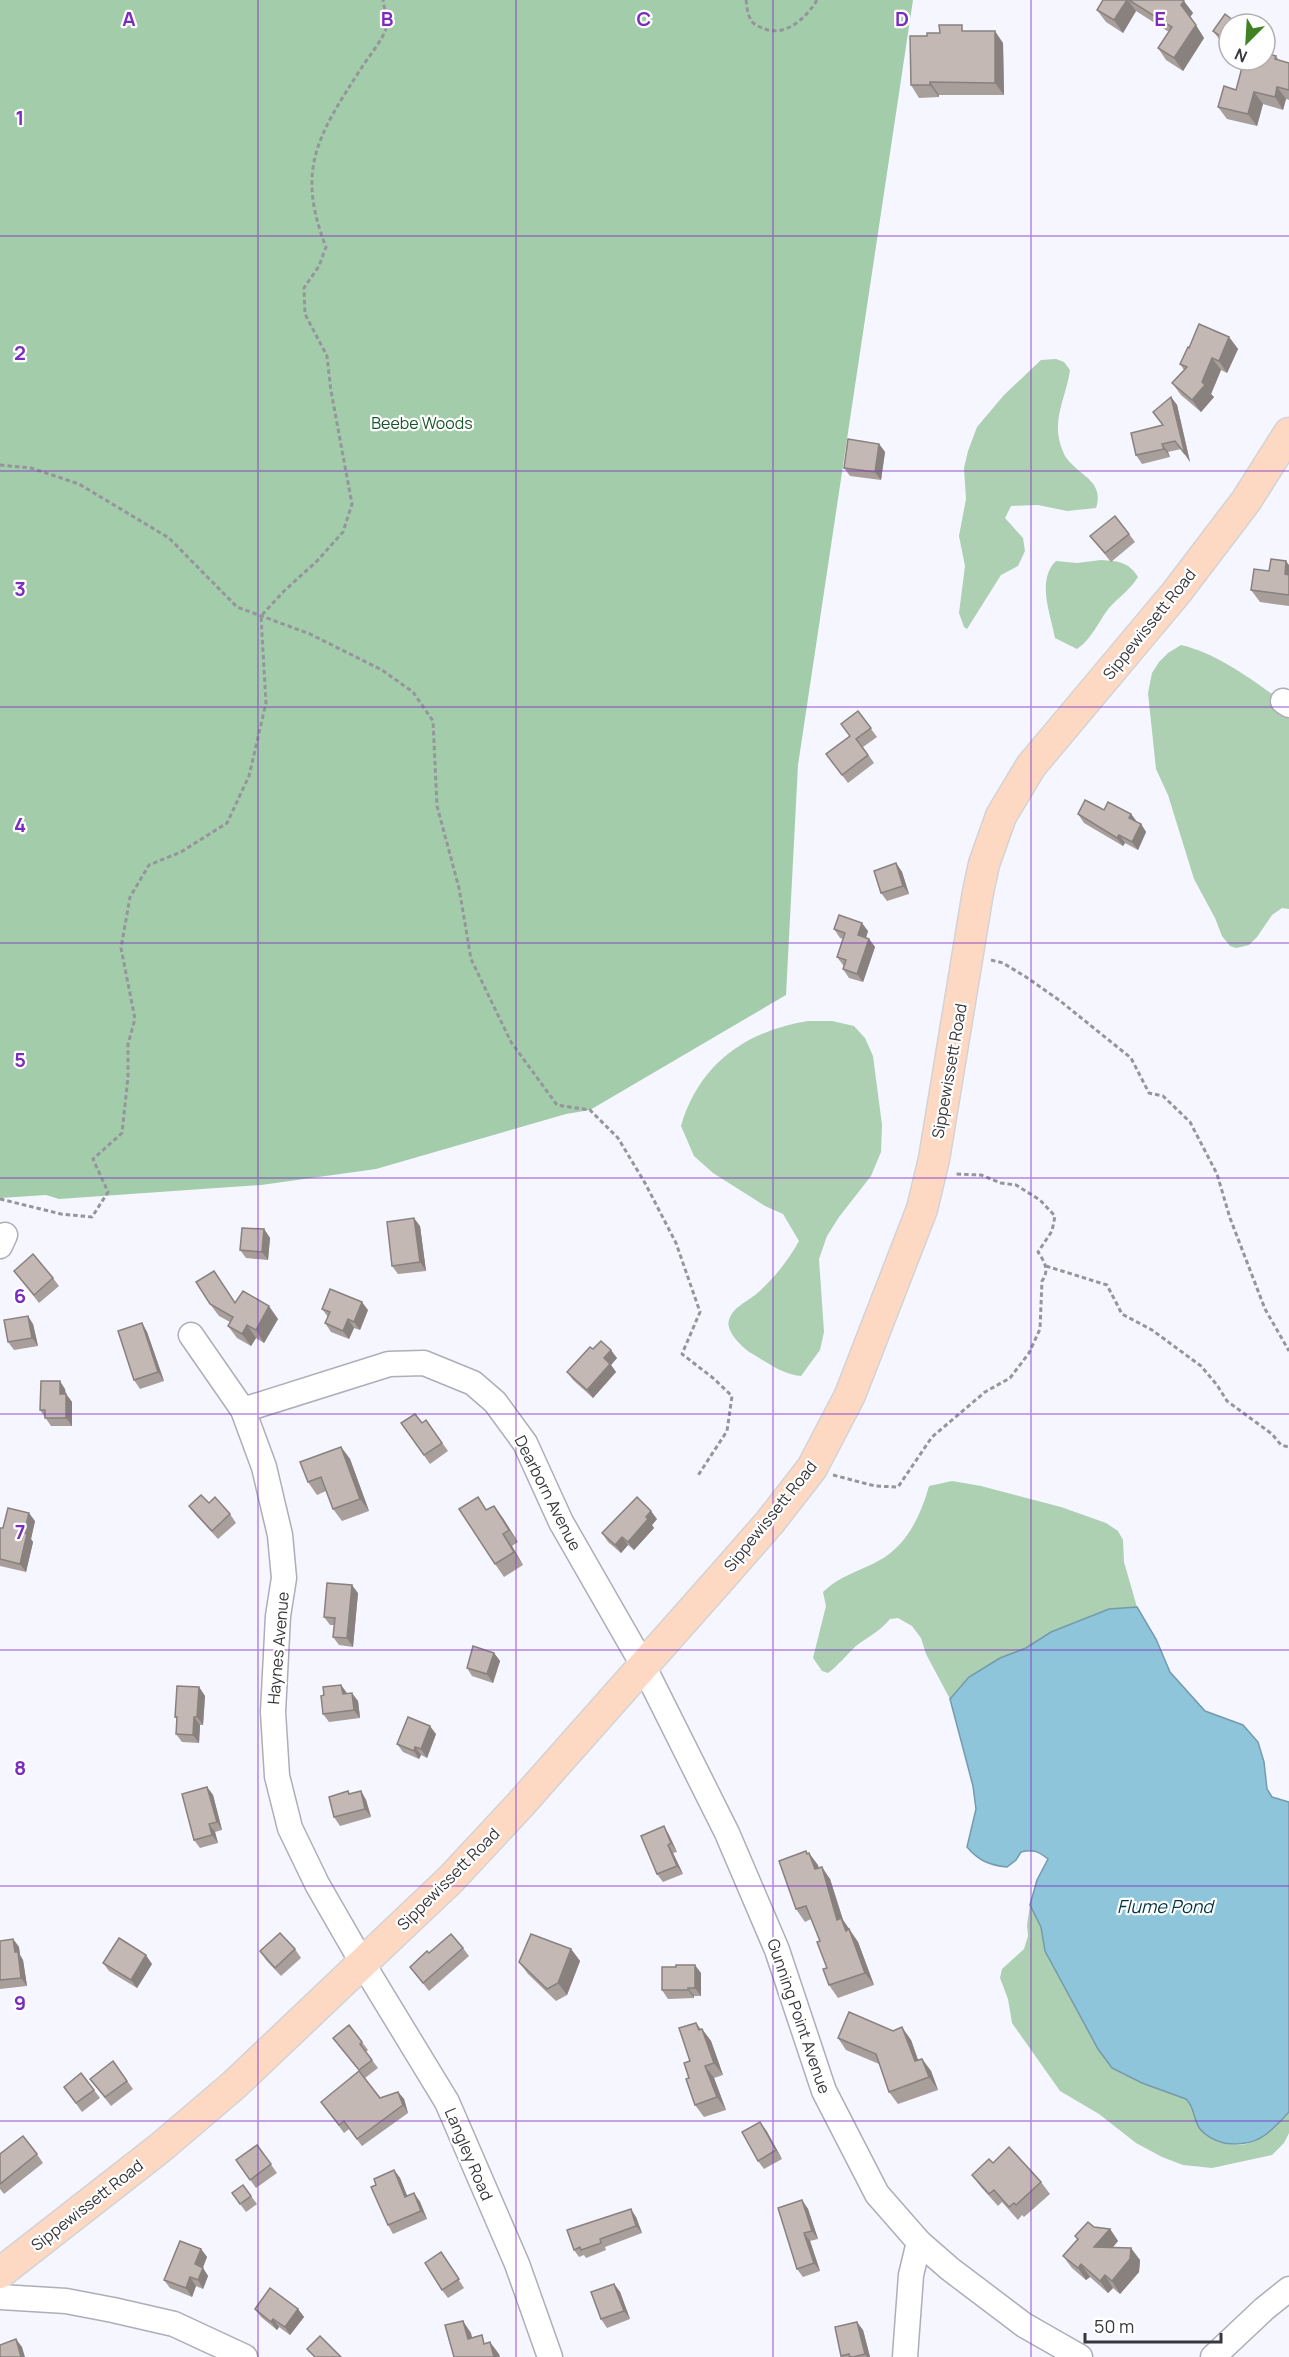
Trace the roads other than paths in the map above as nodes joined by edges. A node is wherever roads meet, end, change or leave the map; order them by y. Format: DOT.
graph roads {
  1 [pos="1289,433"];
  2 [pos="191,1335"];
  3 [pos="243,1410"];
  4 [pos="643,1665"];
  5 [pos="363,1964"];
  6 [pos="919,2242"];
  7 [pos="5,2269"];
  8 [pos="1289,2289"];
  9 [pos="0,2297"];
  10 [pos="66,2301"];
  11 [pos="245,2357"];
  12 [pos="550,2357"];
  13 [pos="905,2357"];
  14 [pos="1080,2357"];
  15 [pos="1213,2357"];
  1 -- 4 [label="main road, Sippewissett Road"];
  2 -- 3 [label="street, Haynes Avenue"];
  3 -- 4 [label="street, Dearborn Avenue"];
  3 -- 5 [label="street, Haynes Avenue"];
  4 -- 5 [label="main road, Sippewissett Road"];
  4 -- 6 [label="street, Gunning Point Avenue"];
  5 -- 7 [label="main road, Sippewissett Road"];
  5 -- 12 [label="street, Langley Road"];
  6 -- 13 [label="street"];
  6 -- 14 [label="street, Gunning Point Avenue"];
  7 -- 10 [label="street"];
  8 -- 15 [label="street"];
  9 -- 10 [label="street"];
  10 -- 11 [label="street"];
}
